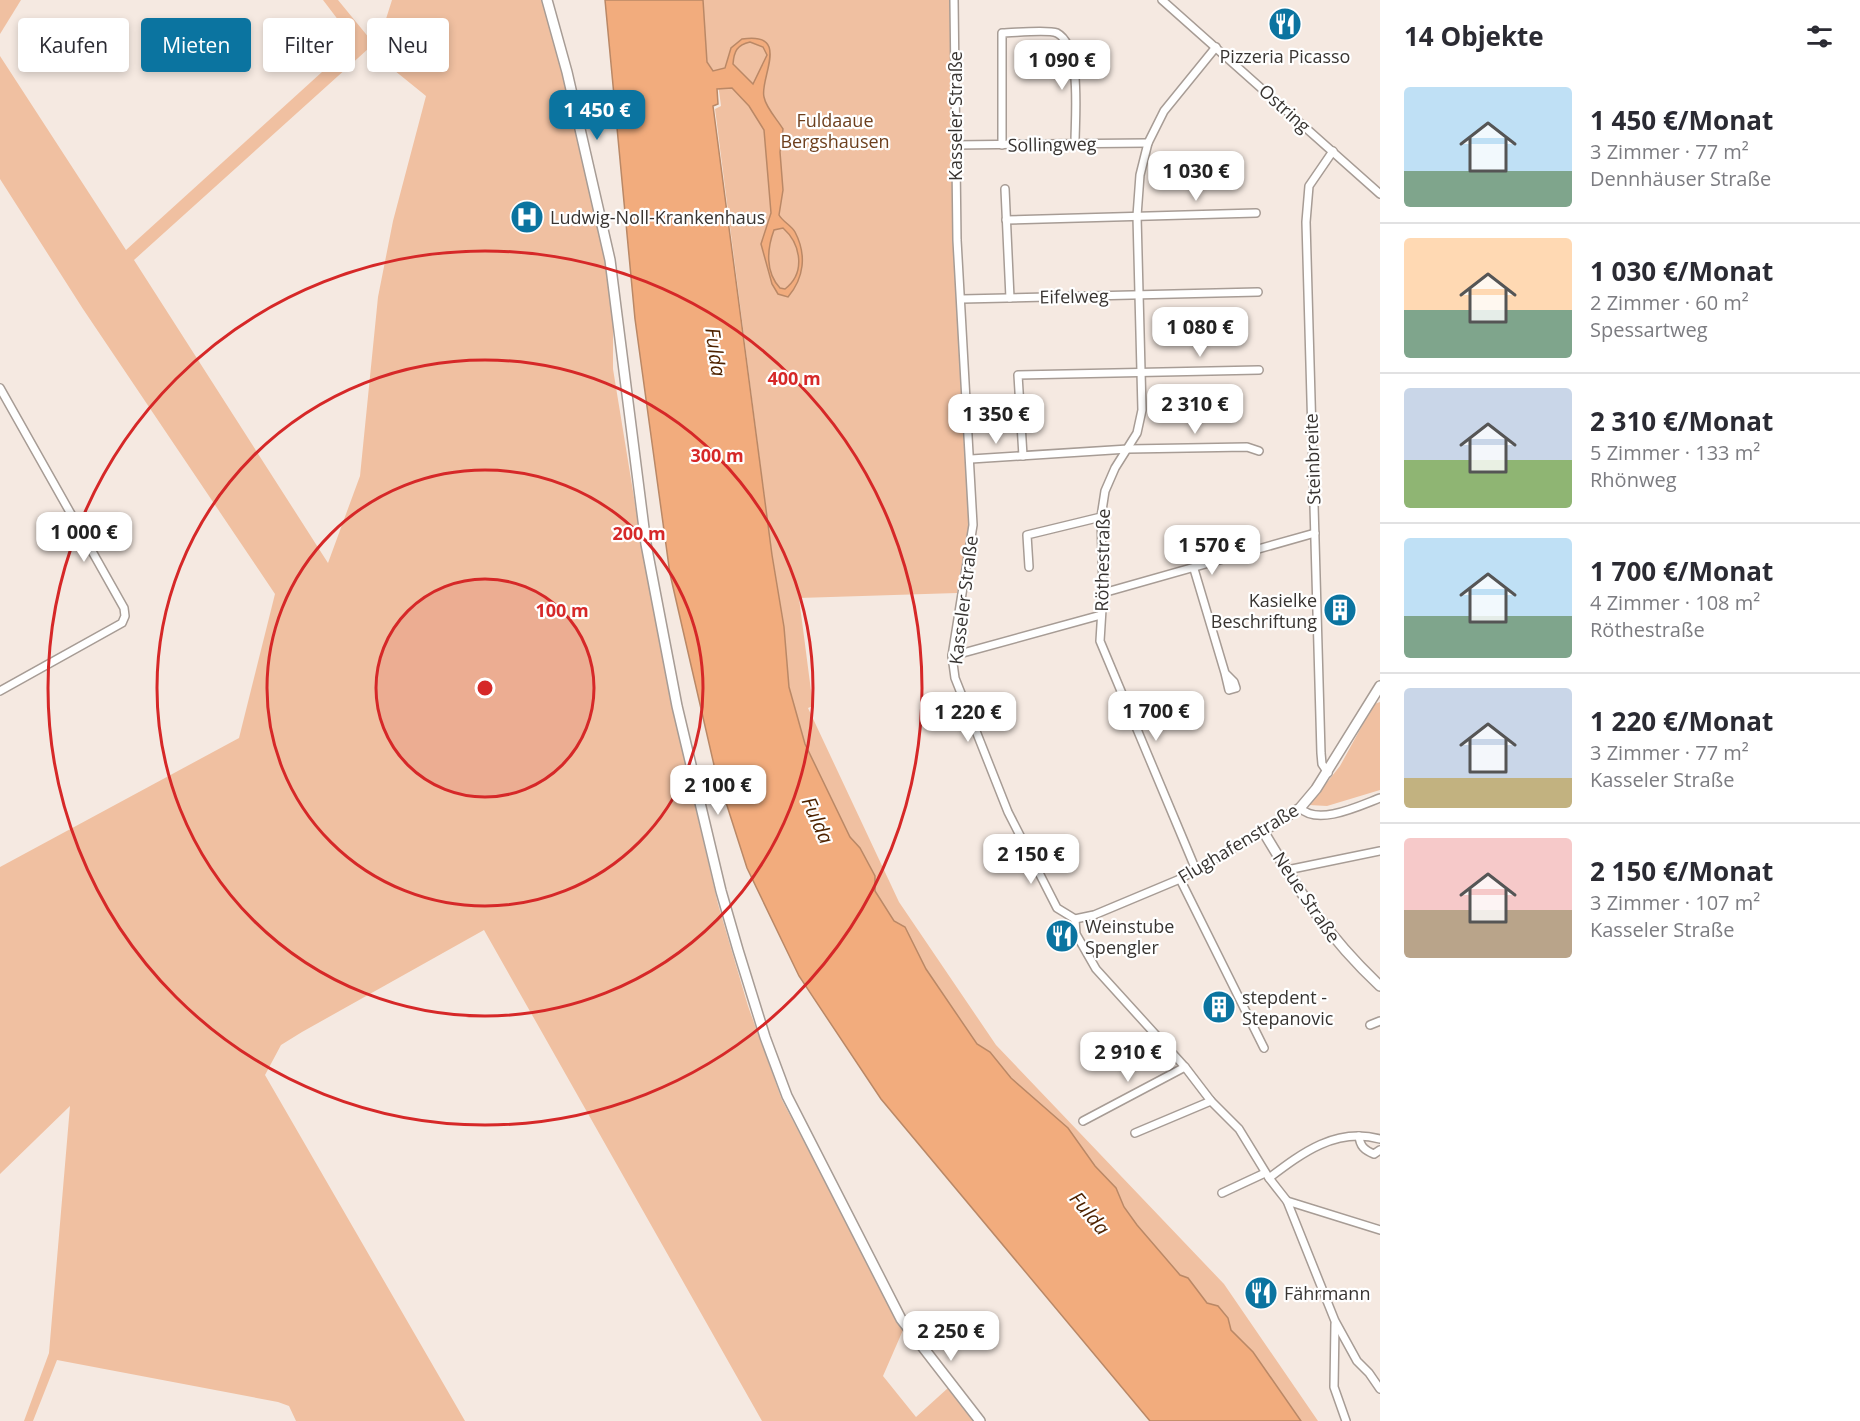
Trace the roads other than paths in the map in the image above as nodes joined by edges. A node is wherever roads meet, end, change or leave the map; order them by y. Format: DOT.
graph roads {
  1 [pos="547,0"];
  2 [pos="954,0"];
  3 [pos="1162,0"];
  4 [pos="1216,47"];
  5 [pos="1075,143"];
  6 [pos="1148,143"];
  7 [pos="955,145"];
  8 [pos="1002,145"];
  9 [pos="1333,151"];
  10 [pos="1005,189"];
  11 [pos="1379,191"];
  12 [pos="1256,213"];
  13 [pos="1137,216"];
  14 [pos="1006,220"];
  15 [pos="1258,292"];
  16 [pos="1139,294"];
  17 [pos="1010,298"];
  18 [pos="962,299"];
  19 [pos="1259,370"];
  20 [pos="1141,371"];
  21 [pos="0,387"];
  22 [pos="1128,448"];
  23 [pos="1259,450"];
  24 [pos="1023,456"];
  25 [pos="971,459"];
  26 [pos="1101,518"];
  27 [pos="1315,533"];
  28 [pos="1029,567"];
  29 [pos="1194,569"];
  30 [pos="1103,593"];
  31 [pos="1101,615"];
  32 [pos="952,656"];
  33 [pos="1225,673"];
  34 [pos="1380,686"];
  35 [pos="0,691"];
  36 [pos="1328,773"];
  37 [pos="1380,798"];
  38 [pos="1300,808"];
  39 [pos="1263,831"];
  40 [pos="1380,851"];
  41 [pos="1197,870"];
  42 [pos="1287,870"];
  43 [pos="1180,879"];
  44 [pos="1075,920"];
  45 [pos="1380,986"];
  46 [pos="1380,1021"];
  47 [pos="1370,1025"];
  48 [pos="1264,1048"];
  49 [pos="1185,1067"];
  50 [pos="1211,1101"];
  51 [pos="1083,1121"];
  52 [pos="1135,1133"];
  53 [pos="1359,1136"];
  54 [pos="1380,1139"];
  55 [pos="1380,1150"];
  56 [pos="1267,1175"];
  57 [pos="1222,1193"];
  58 [pos="1287,1201"];
  59 [pos="1380,1230"];
  60 [pos="1335,1322"];
  61 [pos="1380,1389"];
  62 [pos="980,1421"];
  63 [pos="1346,1421"];
  1 -- 62 [label="street"];
  2 -- 7 [label="street, Kasseler Straße"];
  3 -- 4 [label="street, Ostring"];
  4 -- 6 [label="street, Röthestraße"];
  4 -- 9 [label="street, Ostring"];
  5 -- 6 [label="street, Sollingweg"];
  5 -- 8 [label="street, Sollingweg"];
  5 -- 8 [label="street"];
  6 -- 13 [label="street, Röthestraße"];
  7 -- 8 [label="street, Sollingweg"];
  7 -- 18 [label="street, Kasseler Straße"];
  9 -- 11 [label="street, Ostring"];
  9 -- 27 [label="street, Steinbreite"];
  10 -- 14 [label="street"];
  12 -- 13 [label="street"];
  13 -- 14 [label="street"];
  13 -- 16 [label="street, Röthestraße"];
  14 -- 17 [label="street"];
  15 -- 16 [label="street, Eifelweg"];
  16 -- 17 [label="street, Eifelweg"];
  16 -- 20 [label="street, Röthestraße"];
  17 -- 18 [label="street, Eifelweg"];
  18 -- 25 [label="street, Kasseler Straße"];
  19 -- 20 [label="street"];
  20 -- 22 [label="street, Röthestraße"];
  20 -- 24 [label="street"];
  21 -- 35 [label="street"];
  22 -- 23 [label="street"];
  22 -- 24 [label="street"];
  22 -- 26 [label="street, Röthestraße"];
  24 -- 25 [label="street"];
  25 -- 32 [label="street, Kasseler Straße"];
  26 -- 28 [label="street"];
  26 -- 30 [label="street, Röthestraße"];
  27 -- 29 [label="street"];
  27 -- 36 [label="street, Steinbreite"];
  29 -- 30 [label="street"];
  29 -- 33 [label="street"];
  30 -- 31 [label="street, Röthestraße"];
  31 -- 32 [label="street"];
  31 -- 41 [label="street, Röthestraße"];
  32 -- 44 [label="street, Kasseler Straße"];
  34 -- 36 [label="street, Flughafenstraße"];
  36 -- 38 [label="street, Flughafenstraße"];
  37 -- 38 [label="street"];
  38 -- 39 [label="street, Flughafenstraße"];
  39 -- 41 [label="street, Flughafenstraße"];
  39 -- 42 [label="street, Neue Straße"];
  40 -- 42 [label="street"];
  41 -- 43 [label="street, Flughafenstraße"];
  42 -- 45 [label="street, Neue Straße"];
  43 -- 44 [label="street, Flughafenstraße"];
  43 -- 48 [label="street"];
  44 -- 49 [label="street"];
  46 -- 47 [label="street"];
  49 -- 50 [label="street"];
  49 -- 51 [label="street"];
  50 -- 52 [label="street"];
  50 -- 56 [label="street"];
  53 -- 54 [label="street"];
  53 -- 55 [label="street"];
  53 -- 56 [label="street"];
  56 -- 57 [label="street"];
  56 -- 58 [label="street"];
  58 -- 59 [label="street"];
  58 -- 60 [label="street"];
  60 -- 61 [label="street"];
  60 -- 63 [label="street"];
}
